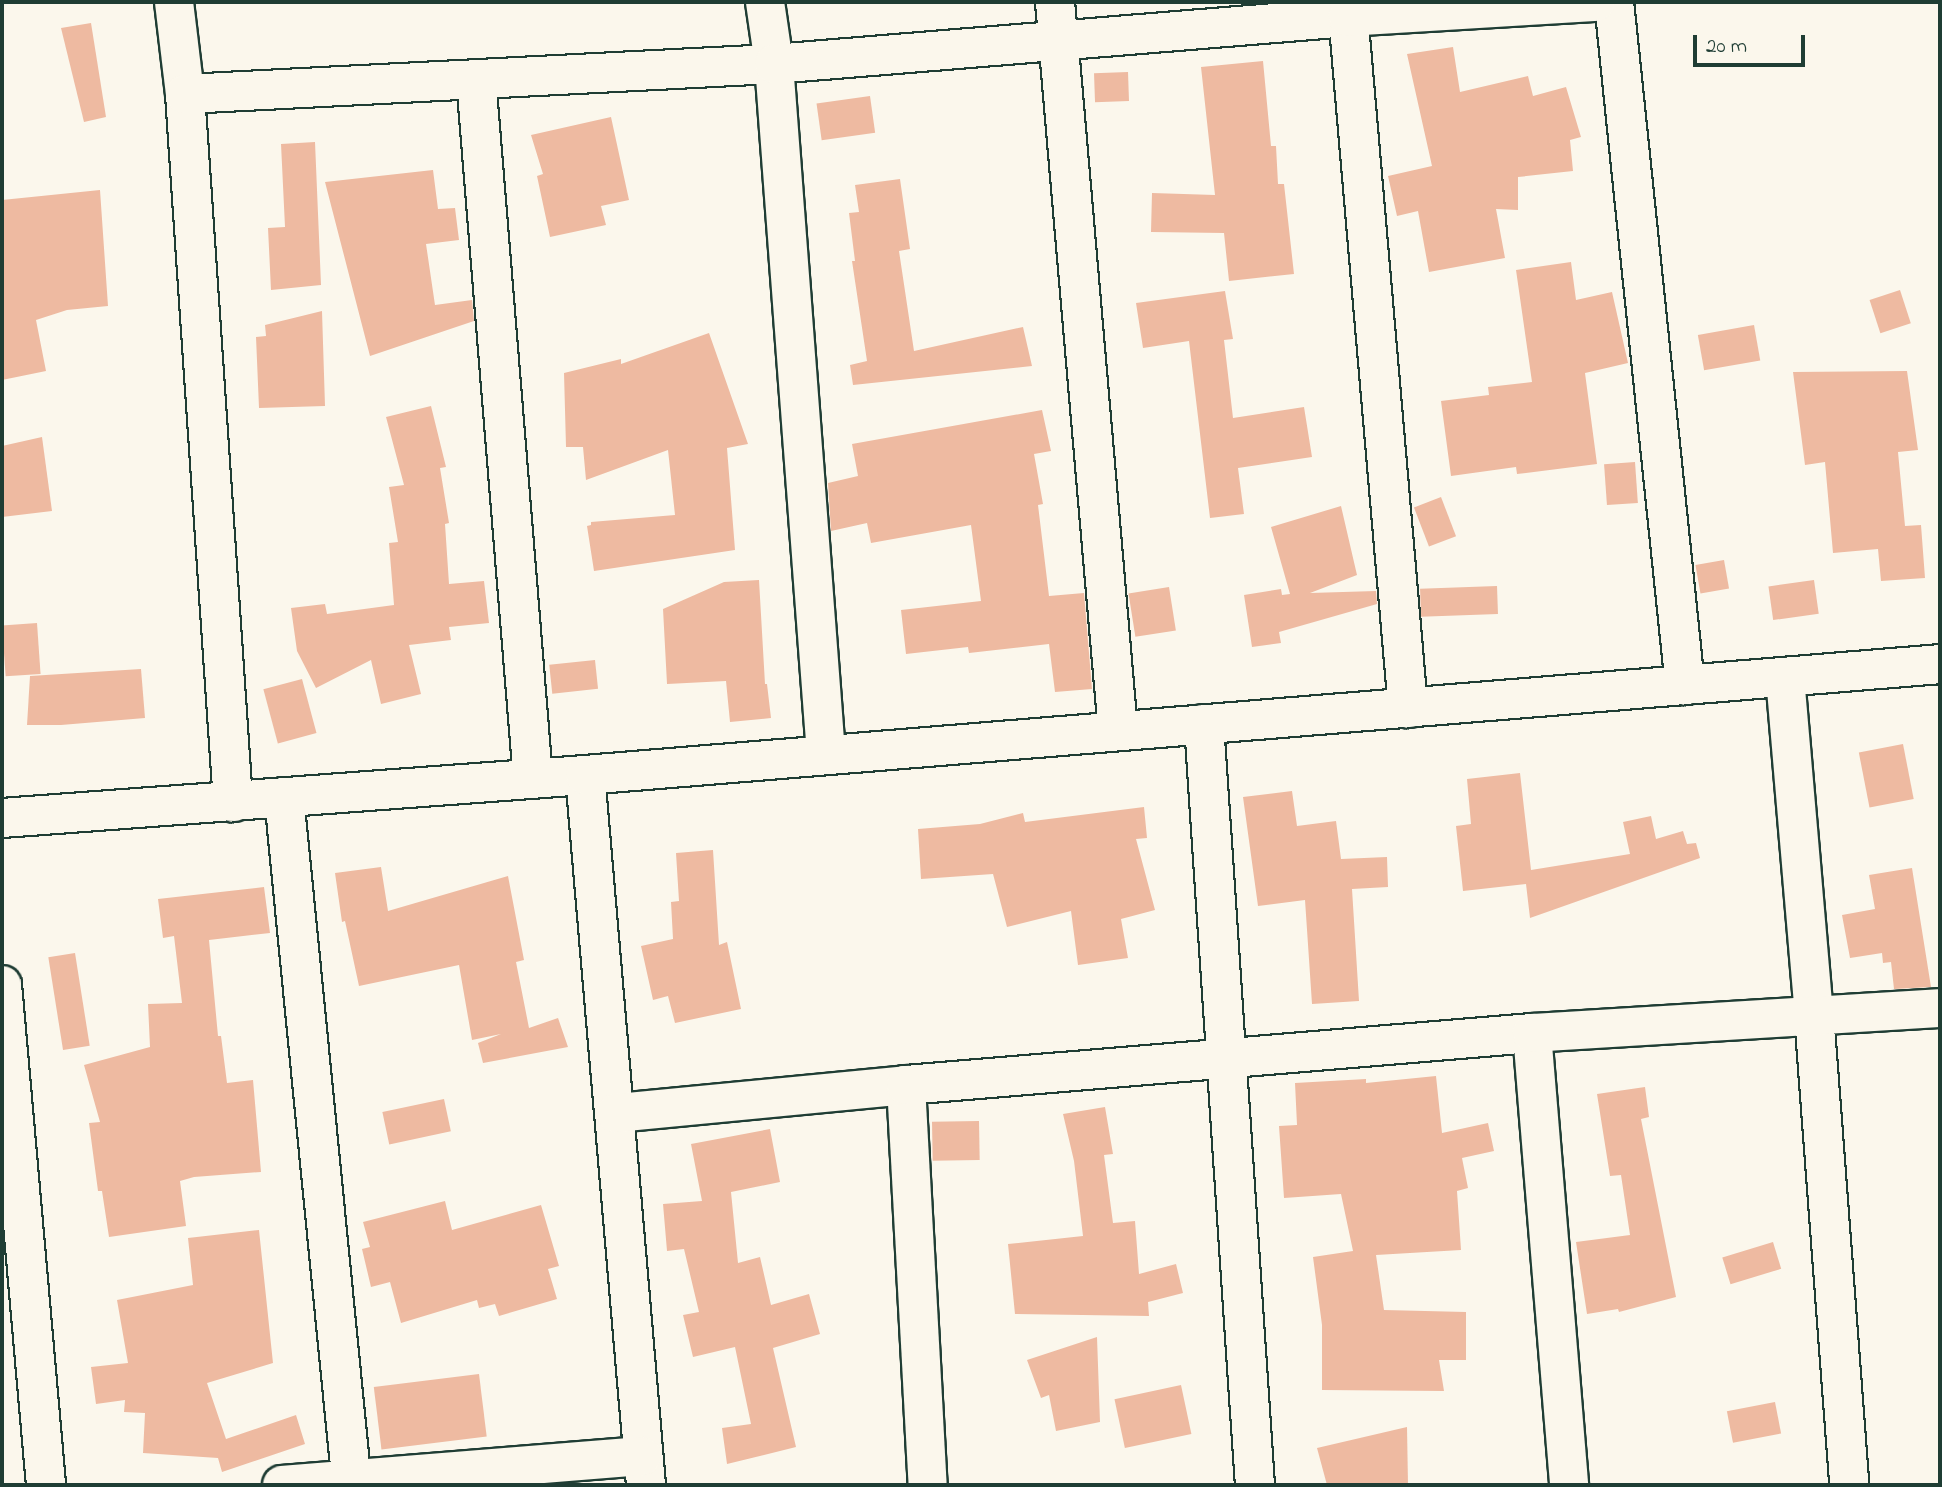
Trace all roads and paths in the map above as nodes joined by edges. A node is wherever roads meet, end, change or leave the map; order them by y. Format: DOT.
graph roads {
  1 [pos="174,2"];
  2 [pos="765,2"];
  3 [pos="1055,2"];
  4 [pos="1596,2"];
  5 [pos="1614,2"];
  6 [pos="1347,10"];
  7 [pos="1059,40"];
  8 [pos="774,64"];
  9 [pos="476,79"];
  10 [pos="185,94"];
  11 [pos="1940,664"];
  12 [pos="1785,677"];
  13 [pos="1685,685"];
  14 [pos="1408,708"];
  15 [pos="1204,723"];
  16 [pos="1118,731"];
  17 [pos="827,754"];
  18 [pos="585,775"];
  19 [pos="533,778"];
  20 [pos="284,797"];
  21 [pos="233,802"];
  22 [pos="2,818"];
  23 [pos="2,985"];
  24 [pos="1940,1008"];
  25 [pos="1815,1015"];
  26 [pos="1532,1033"];
  27 [pos="1227,1060"];
  28 [pos="906,1085"];
  29 [pos="616,1113"];
  30 [pos="644,1471"];
  31 [pos="351,1483"];
  32 [pos="46,1485"];
  33 [pos="282,1485"];
  34 [pos="928,1485"];
  35 [pos="1255,1485"];
  36 [pos="1569,1485"];
  37 [pos="1849,1485"];
  1 -- 10 [label="street"];
  2 -- 8 [label="street"];
  3 -- 7 [label="street"];
  4 -- 6 [label="street"];
  5 -- 13 [label="street"];
  6 -- 7 [label="street"];
  6 -- 14 [label="street"];
  7 -- 8 [label="street"];
  7 -- 16 [label="street"];
  8 -- 9 [label="street"];
  8 -- 17 [label="street"];
  9 -- 10 [label="street"];
  9 -- 19 [label="street"];
  10 -- 21 [label="street"];
  11 -- 12 [label="street"];
  12 -- 13 [label="street"];
  12 -- 25 [label="street"];
  13 -- 14 [label="street"];
  14 -- 15 [label="street"];
  15 -- 16 [label="street"];
  15 -- 27 [label="street"];
  16 -- 17 [label="street"];
  17 -- 18 [label="street"];
  18 -- 19 [label="street"];
  18 -- 29 [label="street"];
  19 -- 20 [label="street"];
  20 -- 21 [label="street"];
  20 -- 31 [label="street"];
  21 -- 22 [label="street"];
  23 -- 32 [label="street"];
  24 -- 25 [label="street"];
  25 -- 26 [label="street"];
  25 -- 37 [label="street"];
  26 -- 27 [label="street"];
  26 -- 36 [label="street"];
  27 -- 28 [label="street"];
  27 -- 35 [label="street"];
  28 -- 29 [label="street"];
  28 -- 34 [label="street"];
  29 -- 30 [label="street"];
  30 -- 31 [label="street"];
  31 -- 33 [label="street"];
}
